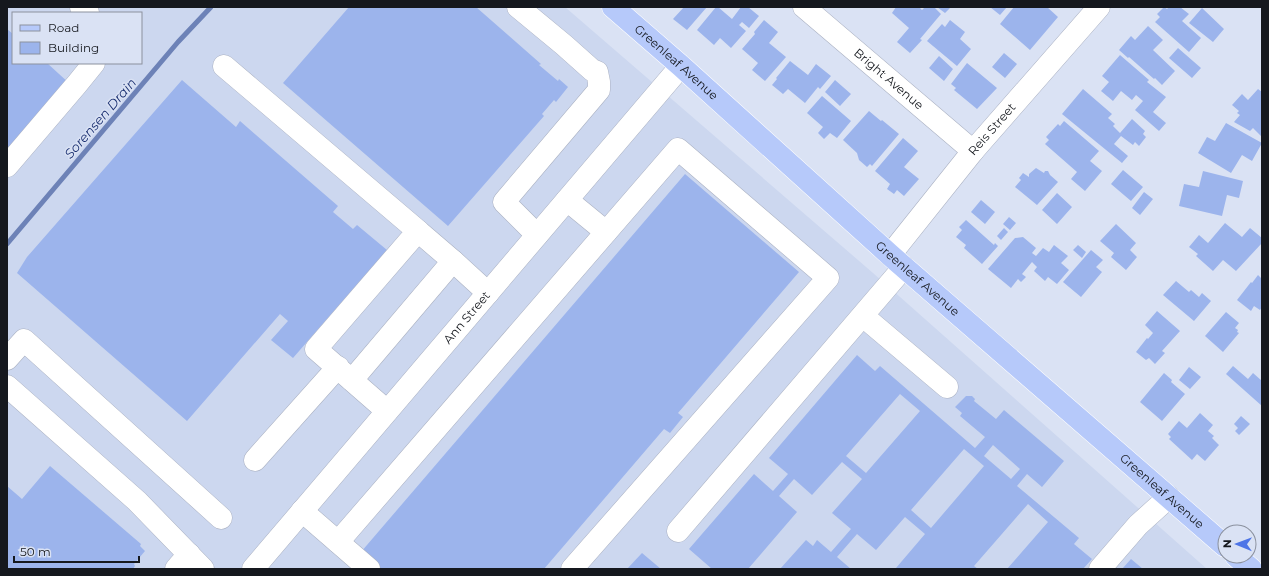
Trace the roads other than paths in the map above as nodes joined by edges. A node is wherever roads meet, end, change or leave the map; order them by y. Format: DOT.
graph roads {
  1 [pos="518,7"];
  2 [pos="613,7"];
  3 [pos="804,7"];
  4 [pos="1099,7"];
  5 [pos="93,64"];
  6 [pos="224,66"];
  7 [pos="681,66"];
  8 [pos="973,151"];
  9 [pos="7,166"];
  10 [pos="567,200"];
  11 [pos="418,231"];
  12 [pos="606,232"];
  13 [pos="537,235"];
  14 [pos="454,261"];
  15 [pos="897,261"];
  16 [pos="488,293"];
  17 [pos="863,316"];
  18 [pos="7,359"];
  19 [pos="345,374"];
  20 [pos="7,386"];
  21 [pos="947,387"];
  22 [pos="387,411"];
  23 [pos="256,460"];
  24 [pos="1169,497"];
  25 [pos="302,511"];
  26 [pos="221,518"];
  27 [pos="678,531"];
  28 [pos="1217,539"];
  29 [pos="338,542"];
  30 [pos="189,564"];
  31 [pos="253,569"];
  32 [pos="369,569"];
  33 [pos="572,569"];
  34 [pos="1100,569"];
  1 -- 13 [label="street"];
  2 -- 7 [label="main road, Greenleaf Avenue"];
  3 -- 8 [label="street, Bright Avenue"];
  4 -- 8 [label="street, Reis Street"];
  5 -- 9 [label="street"];
  6 -- 11 [label="street"];
  7 -- 10 [label="street, Ann Street"];
  7 -- 15 [label="main road, Greenleaf Avenue"];
  8 -- 15 [label="street, Reis Street"];
  10 -- 12 [label="street"];
  10 -- 13 [label="street, Ann Street"];
  11 -- 14 [label="street"];
  11 -- 19 [label="street"];
  12 -- 29 [label="street"];
  12 -- 33 [label="street"];
  13 -- 16 [label="street, Ann Street"];
  14 -- 16 [label="street"];
  14 -- 19 [label="street"];
  15 -- 17 [label="street, Reis Street"];
  15 -- 24 [label="main road, Greenleaf Avenue"];
  16 -- 22 [label="street, Ann Street"];
  17 -- 21 [label="street"];
  17 -- 27 [label="street, Reis Street"];
  18 -- 26 [label="street"];
  19 -- 22 [label="street"];
  19 -- 23 [label="street"];
  20 -- 30 [label="street"];
  22 -- 25 [label="street, Ann Street"];
  24 -- 28 [label="main road, Greenleaf Avenue"];
  24 -- 34 [label="street"];
  25 -- 29 [label="street"];
  25 -- 31 [label="street, Ann Street"];
  29 -- 32 [label="street"];
}
